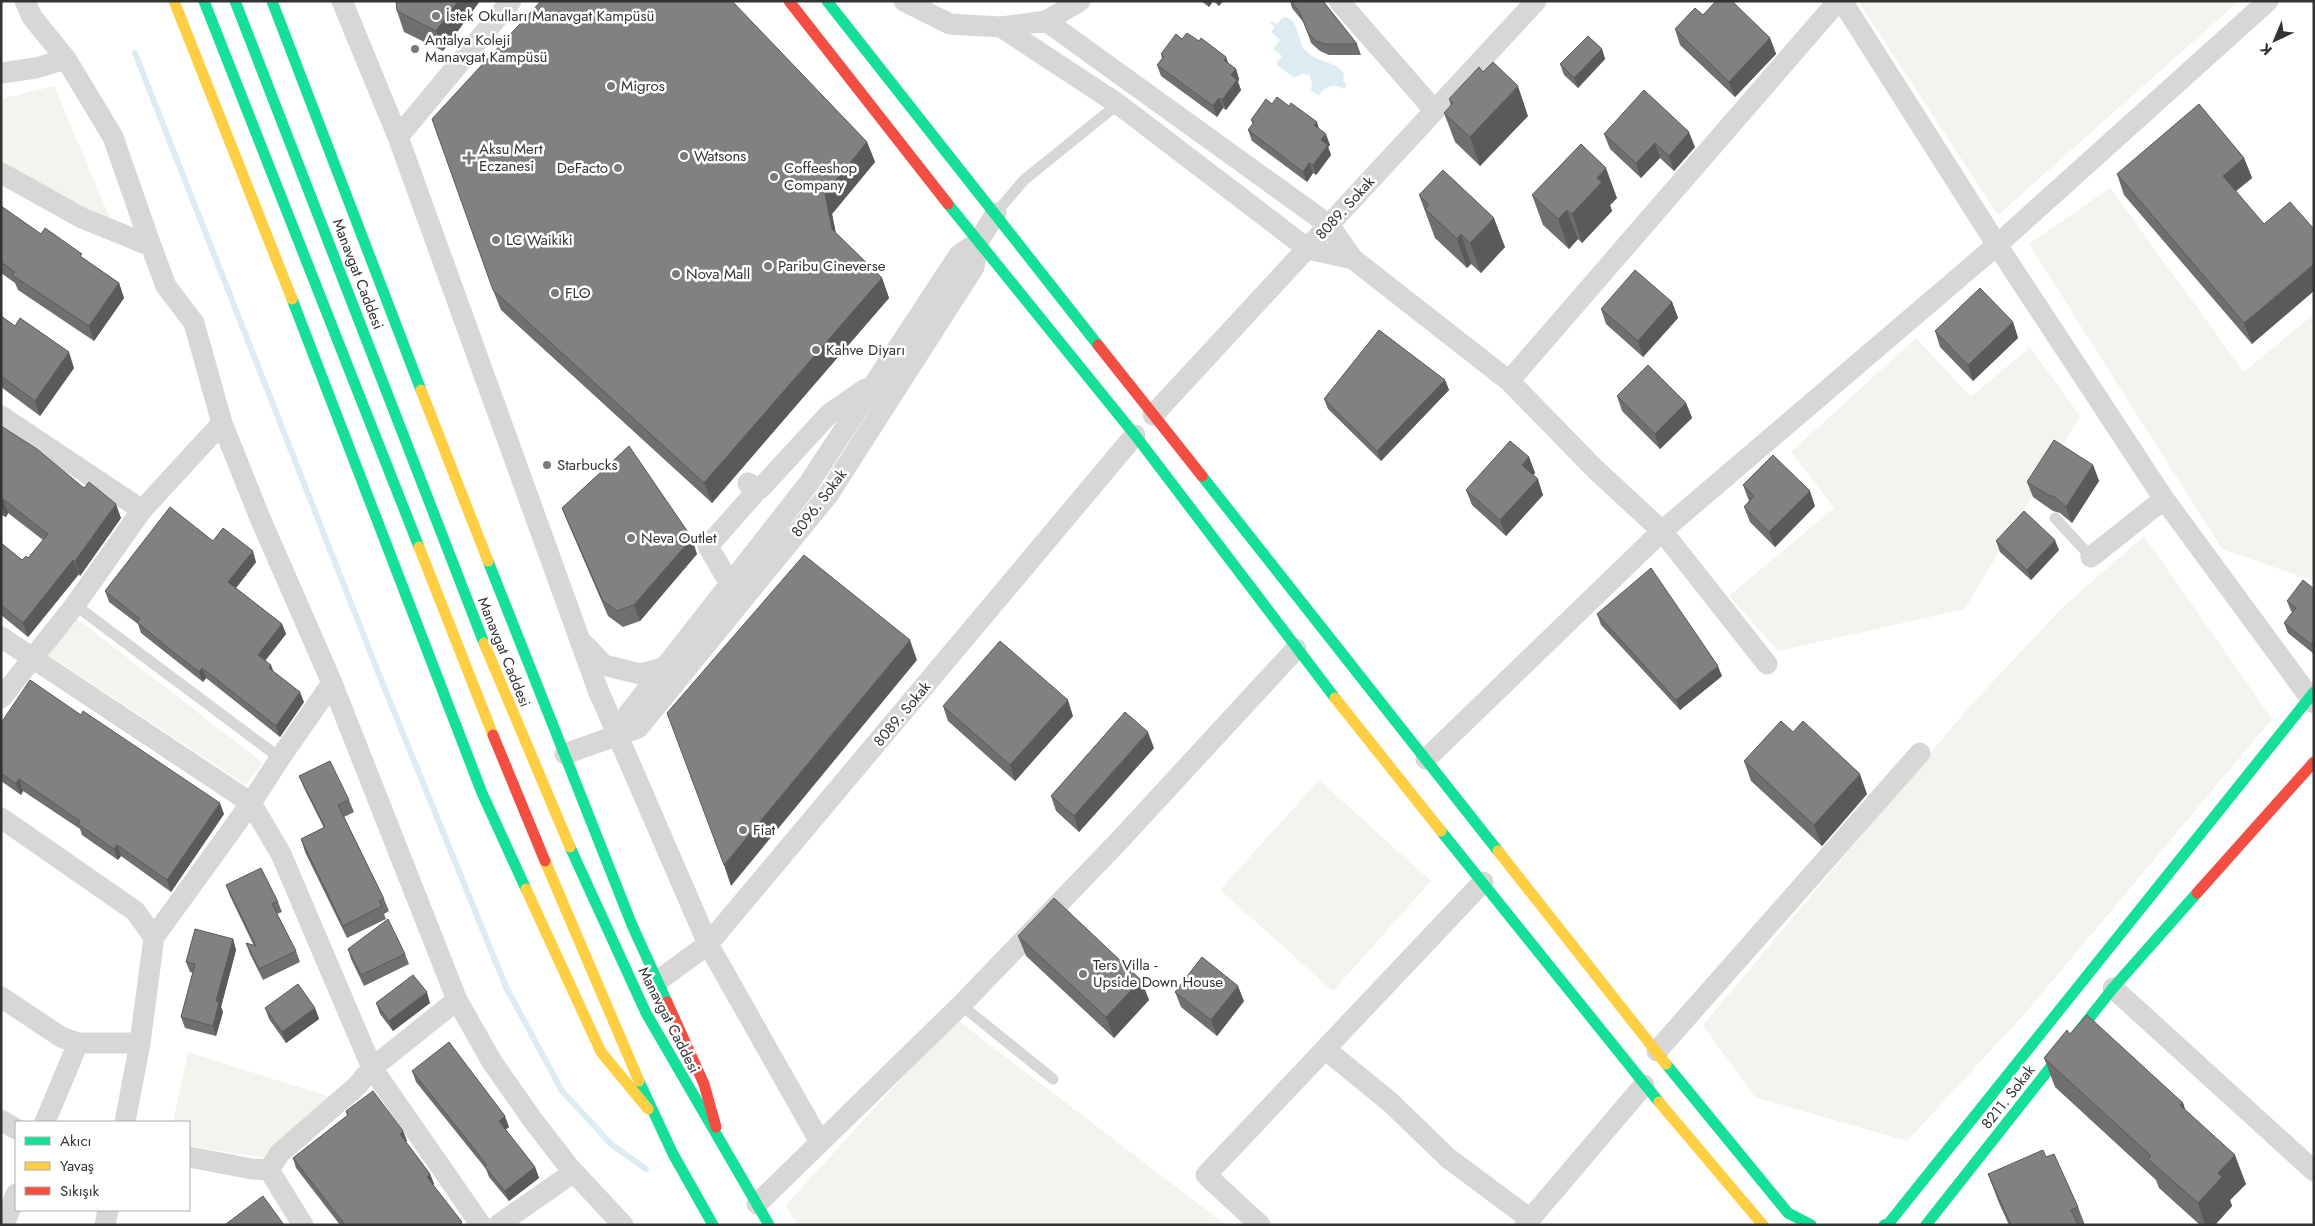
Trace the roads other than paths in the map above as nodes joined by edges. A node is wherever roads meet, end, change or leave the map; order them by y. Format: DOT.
graph roads {
  1 [pos="25,1"];
  2 [pos="204,1"];
  3 [pos="235,1"];
  4 [pos="342,1"];
  5 [pos="511,1"];
  6 [pos="789,1"];
  7 [pos="827,1"];
  8 [pos="904,1"];
  9 [pos="1080,1"];
  10 [pos="1339,1"];
  11 [pos="1536,1"];
  12 [pos="1840,1"];
  13 [pos="2268,1"];
  14 [pos="273,4"];
  15 [pos="170,5"];
  16 [pos="1046,22"];
  17 [pos="1001,27"];
  18 [pos="66,59"];
  19 [pos="1,73"];
  20 [pos="1118,104"];
  21 [pos="1434,110"];
  22 [pos="398,136"];
  23 [pos="1,173"];
  24 [pos="996,213"];
  25 [pos="1329,225"];
  26 [pos="978,242"];
  27 [pos="1997,245"];
  28 [pos="151,246"];
  29 [pos="1308,249"];
  30 [pos="1353,259"];
  31 [pos="1509,381"];
  32 [pos="875,382"];
  33 [pos="1153,415"];
  34 [pos="1,416"];
  35 [pos="222,423"];
  36 [pos="1135,435"];
  37 [pos="2164,498"];
  38 [pos="142,510"];
  39 [pos="2055,518"];
  40 [pos="1662,530"];
  41 [pos="2091,557"];
  42 [pos="730,584"];
  43 [pos="75,605"];
  44 [pos="1,637"];
  45 [pos="580,639"];
  46 [pos="1296,649"];
  47 [pos="33,658"];
  48 [pos="1767,664"];
  49 [pos="664,667"];
  50 [pos="332,683"];
  51 [pos="2312,697"];
  52 [pos="1,698"];
  53 [pos="618,734"];
  54 [pos="1920,753"];
  55 [pos="566,754"];
  56 [pos="280,758"];
  57 [pos="1426,759"];
  58 [pos="2314,762"];
  59 [pos="252,803"];
  60 [pos="1,818"];
  61 [pos="1483,882"];
  62 [pos="154,937"];
  63 [pos="708,944"];
  64 [pos="658,981"];
  65 [pos="2113,988"];
  66 [pos="1,997"];
  67 [pos="457,1000"];
  68 [pos="961,1005"];
  69 [pos="78,1043"];
  70 [pos="140,1043"];
  71 [pos="1325,1049"];
  72 [pos="1656,1050"];
  73 [pos="372,1068"];
  74 [pos="1053,1079"];
  75 [pos="1644,1085"];
  76 [pos="655,1117"];
  77 [pos="1,1120"];
  78 [pos="45,1121"];
  79 [pos="126,1121"];
  80 [pos="15,1129"];
  81 [pos="820,1142"];
  82 [pos="721,1145"];
  83 [pos="190,1157"];
  84 [pos="270,1170"];
  85 [pos="2314,1171"];
  86 [pos="574,1172"];
  87 [pos="15,1197"];
  88 [pos="757,1204"];
  89 [pos="108,1211"];
  90 [pos="1527,1222"];
  91 [pos="4,1225"];
  92 [pos="105,1225"];
  93 [pos="303,1225"];
  94 [pos="480,1225"];
  95 [pos="498,1225"];
  96 [pos="623,1225"];
  97 [pos="713,1225"];
  98 [pos="769,1225"];
  99 [pos="1260,1225"];
  100 [pos="1763,1225"];
  101 [pos="1811,1225"];
  102 [pos="1884,1225"];
  103 [pos="1926,1225"];
  1 -- 18 [label="street"];
  2 -- 76 [label="main road"];
  3 -- 82 [label="main road, Manavgat Caddesi"];
  4 -- 22 [label="street"];
  5 -- 22 [label="street"];
  6 -- 26 [label="main road"];
  7 -- 24 [label="main road"];
  8 -- 17 [label="street"];
  9 -- 16 [label="street"];
  10 -- 21 [label="street"];
  11 -- 21 [label="street, 8089. Sokak"];
  12 -- 27 [label="street"];
  12 -- 31 [label="street"];
  13 -- 27 [label="street"];
  14 -- 55 [label="main road"];
  15 -- 76 [label="main road"];
  16 -- 17 [label="street"];
  16 -- 25 [label="street"];
  17 -- 20 [label="street"];
  18 -- 19 [label="street"];
  18 -- 28 [label="street"];
  20 -- 24 [label="lane"];
  20 -- 29 [label="street"];
  21 -- 25 [label="street, 8089. Sokak"];
  22 -- 45 [label="street"];
  23 -- 28 [label="street"];
  24 -- 26 [label="street, 8096. Sokak"];
  24 -- 33 [label="main road"];
  25 -- 29 [label="street, 8089. Sokak"];
  25 -- 30 [label="street"];
  26 -- 32 [label="street, 8096. Sokak"];
  26 -- 36 [label="main road"];
  26 -- 53 [label="street, 8096. Sokak"];
  27 -- 37 [label="street"];
  27 -- 40 [label="street"];
  28 -- 35 [label="street"];
  29 -- 30 [label="street"];
  29 -- 33 [label="street, 8089. Sokak"];
  30 -- 31 [label="street"];
  31 -- 40 [label="street"];
  32 -- 42 [label="street, 8096. Sokak"];
  32 -- 42 [label="street"];
  33 -- 57 [label="main road"];
  34 -- 38 [label="street"];
  35 -- 38 [label="street"];
  35 -- 50 [label="street"];
  36 -- 46 [label="main road"];
  36 -- 63 [label="street, 8089. Sokak"];
  37 -- 41 [label="street"];
  37 -- 51 [label="street"];
  38 -- 43 [label="street"];
  39 -- 41 [label="lane"];
  40 -- 48 [label="street"];
  40 -- 57 [label="street"];
  42 -- 49 [label="street, 8096. Sokak"];
  43 -- 47 [label="street"];
  43 -- 56 [label="lane"];
  44 -- 47 [label="street"];
  45 -- 49 [label="street"];
  45 -- 53 [label="street"];
  46 -- 61 [label="main road"];
  46 -- 68 [label="street"];
  47 -- 52 [label="street"];
  47 -- 59 [label="street"];
  49 -- 53 [label="street, 8096. Sokak"];
  50 -- 56 [label="street"];
  50 -- 67 [label="street"];
  51 -- 102 [label="main road"];
  53 -- 55 [label="street, 8096. Sokak"];
  53 -- 63 [label="street"];
  54 -- 72 [label="street"];
  55 -- 64 [label="main road"];
  56 -- 59 [label="street"];
  57 -- 72 [label="main road"];
  58 -- 65 [label="main road, 8211. Sokak"];
  59 -- 62 [label="street"];
  59 -- 73 [label="street"];
  60 -- 62 [label="street"];
  61 -- 71 [label="street"];
  61 -- 75 [label="main road"];
  62 -- 70 [label="street"];
  63 -- 64 [label="street, 8089. Sokak"];
  63 -- 81 [label="street"];
  64 -- 82 [label="main road"];
  65 -- 85 [label="street"];
  65 -- 103 [label="main road, 8211. Sokak"];
  66 -- 69 [label="street"];
  67 -- 73 [label="street"];
  67 -- 86 [label="street"];
  68 -- 74 [label="lane"];
  68 -- 81 [label="street"];
  69 -- 70 [label="street"];
  69 -- 78 [label="street"];
  70 -- 79 [label="street"];
  71 -- 90 [label="street"];
  71 -- 99 [label="street"];
  72 -- 101 [label="main road"];
  73 -- 84 [label="street"];
  73 -- 94 [label="street"];
  75 -- 90 [label="street"];
  75 -- 100 [label="main road"];
  76 -- 97 [label="main road"];
  77 -- 80 [label="street"];
  81 -- 88 [label="street"];
  82 -- 88 [label="main road, Manavgat Caddesi"];
  83 -- 84 [label="street"];
  84 -- 93 [label="street"];
  86 -- 95 [label="street"];
  86 -- 96 [label="street"];
  87 -- 91 [label="street"];
  88 -- 98 [label="main road, Manavgat Caddesi"];
  89 -- 92 [label="street"];
}
